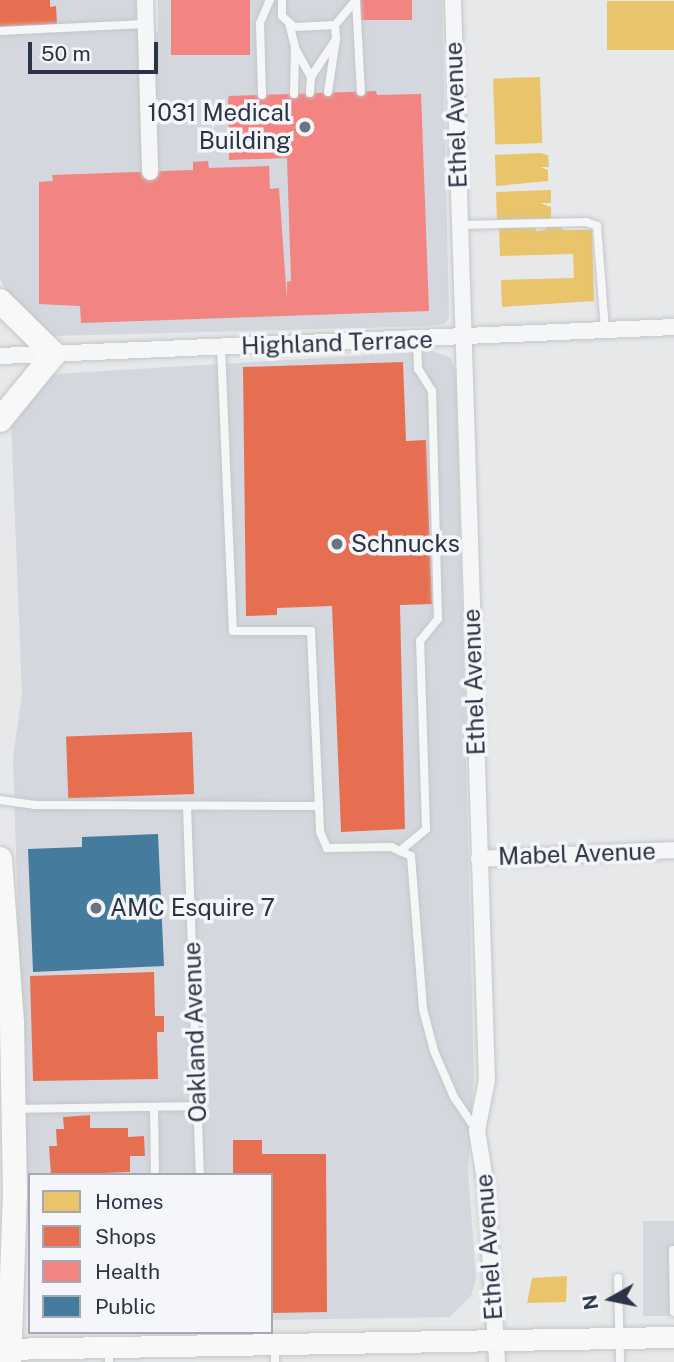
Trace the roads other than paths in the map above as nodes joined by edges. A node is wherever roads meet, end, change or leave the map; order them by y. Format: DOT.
graph roads {
  1 [pos="145,0"];
  2 [pos="270,0"];
  3 [pos="282,0"];
  4 [pos="356,0"];
  5 [pos="453,0"];
  6 [pos="289,23"];
  7 [pos="145,24"];
  8 [pos="335,25"];
  9 [pos="0,32"];
  10 [pos="337,39"];
  11 [pos="295,47"];
  12 [pos="311,78"];
  13 [pos="360,92"];
  14 [pos="295,93"];
  15 [pos="310,93"];
  16 [pos="328,93"];
  17 [pos="262,94"];
  18 [pos="150,172"];
  19 [pos="460,225"];
  20 [pos="0,301"];
  21 [pos="674,327"];
  22 [pos="605,329"];
  23 [pos="464,338"];
  24 [pos="417,339"];
  25 [pos="221,347"];
  26 [pos="54,354"];
  27 [pos="0,356"];
  28 [pos="0,420"];
  29 [pos="0,800"];
  30 [pos="187,806"];
  31 [pos="317,806"];
  32 [pos="674,850"];
  33 [pos="400,851"];
  34 [pos="0,859"];
  35 [pos="480,859"];
  36 [pos="198,1106"];
  37 [pos="154,1107"];
  38 [pos="12,1109"];
  39 [pos="477,1130"];
  40 [pos="155,1173"];
  41 [pos="200,1173"];
  42 [pos="22,1193"];
  43 [pos="673,1250"];
  44 [pos="618,1278"];
  45 [pos="674,1312"];
  46 [pos="674,1337"];
  47 [pos="620,1338"];
  48 [pos="206,1339"];
  49 [pos="175,1340"];
  50 [pos="496,1340"];
  51 [pos="6,1353"];
  52 [pos="275,1353"];
  53 [pos="109,1355"];
  54 [pos="498,1362"];
  55 [pos="620,1362"];
  1 -- 7 [label="street"];
  2 -- 17 [label="lane"];
  3 -- 6 [label="lane"];
  4 -- 8 [label="lane"];
  4 -- 13 [label="lane"];
  5 -- 19 [label="street, Ethel Avenue"];
  6 -- 8 [label="lane"];
  6 -- 11 [label="lane"];
  7 -- 9 [label="lane"];
  7 -- 18 [label="street"];
  8 -- 10 [label="lane"];
  10 -- 12 [label="lane"];
  10 -- 16 [label="lane"];
  11 -- 12 [label="lane"];
  11 -- 14 [label="lane"];
  12 -- 15 [label="lane"];
  19 -- 22 [label="lane"];
  19 -- 23 [label="street, Ethel Avenue"];
  20 -- 26 [label="main road"];
  21 -- 22 [label="street, Highland Terrace"];
  22 -- 23 [label="street, Highland Terrace"];
  23 -- 24 [label="street, Highland Terrace"];
  23 -- 35 [label="street, Ethel Avenue"];
  24 -- 25 [label="street, Highland Terrace"];
  24 -- 33 [label="lane"];
  25 -- 26 [label="street, Highland Terrace"];
  25 -- 31 [label="lane"];
  26 -- 27 [label="street, Highland Terrace"];
  26 -- 28 [label="main road"];
  29 -- 30 [label="lane"];
  30 -- 31 [label="lane"];
  30 -- 36 [label="lane, Oakland Avenue"];
  31 -- 33 [label="lane"];
  32 -- 35 [label="street, Mabel Avenue"];
  33 -- 39 [label="lane"];
  34 -- 38 [label="main road"];
  35 -- 39 [label="street, Ethel Avenue"];
  36 -- 37 [label="lane"];
  36 -- 41 [label="lane, Oakland Avenue"];
  37 -- 38 [label="lane"];
  37 -- 40 [label="lane"];
  38 -- 42 [label="main road"];
  39 -- 50 [label="street, Ethel Avenue"];
  42 -- 51 [label="main road"];
  43 -- 45 [label="lane"];
  44 -- 47 [label="lane"];
  46 -- 47 [label="main road"];
  47 -- 50 [label="main road"];
  47 -- 55 [label="lane"];
  48 -- 49 [label="main road"];
  48 -- 52 [label="main road"];
  49 -- 53 [label="main road"];
  50 -- 52 [label="main road"];
  50 -- 54 [label="street, Ethel Avenue"];
  51 -- 53 [label="main road"];
}
